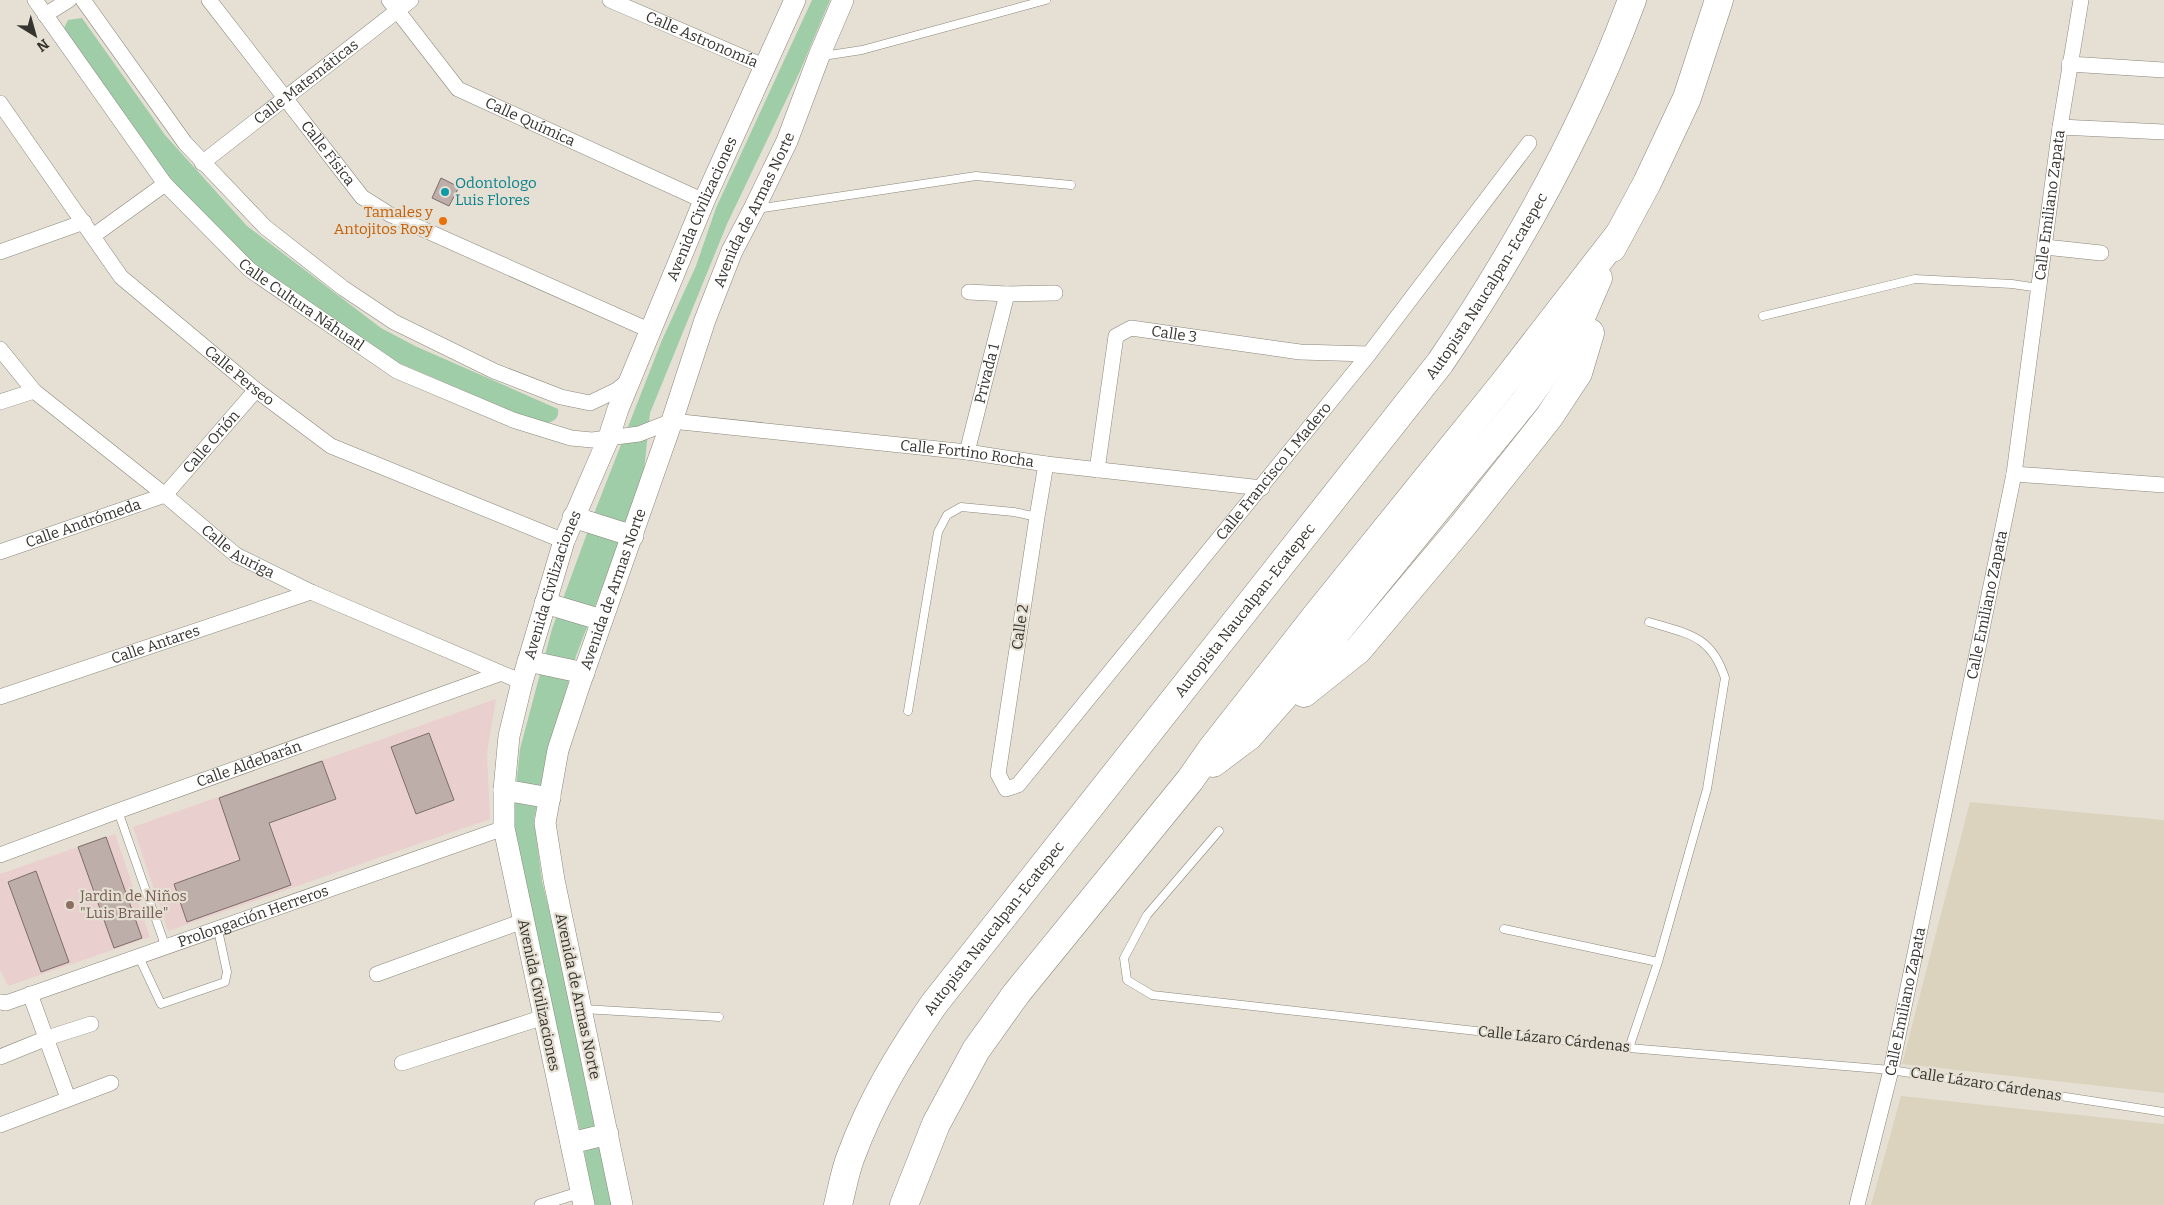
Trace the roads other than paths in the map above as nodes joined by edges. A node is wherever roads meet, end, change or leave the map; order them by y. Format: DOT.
graph roads {
  1 [pos="35,0"];
  2 [pos="69,0"];
  3 [pos="83,0"];
  4 [pos="209,0"];
  5 [pos="411,0"];
  6 [pos="610,0"];
  7 [pos="795,0"];
  8 [pos="843,0"];
  9 [pos="1046,0"];
  10 [pos="1632,0"];
  11 [pos="1719,0"];
  12 [pos="2081,0"];
  13 [pos="393,5"];
  14 [pos="635,5"];
  15 [pos="45,15"];
  16 [pos="819,56"];
  17 [pos="2070,64"];
  18 [pos="766,67"];
  19 [pos="2164,70"];
  20 [pos="284,98"];
  21 [pos="0,103"];
  22 [pos="2060,127"];
  23 [pos="2164,132"];
  24 [pos="1529,143"];
  25 [pos="202,163"];
  26 [pos="165,184"];
  27 [pos="1071,184"];
  28 [pos="704,201"];
  29 [pos="754,209"];
  30 [pos="84,222"];
  31 [pos="1620,233"];
  32 [pos="93,236"];
  33 [pos="2045,247"];
  34 [pos="0,252"];
  35 [pos="2100,253"];
  36 [pos="1601,272"];
  37 [pos="2039,288"];
  38 [pos="969,292"];
  39 [pos="1055,293"];
  40 [pos="1007,294"];
  41 [pos="1763,316"];
  42 [pos="651,331"];
  43 [pos="0,349"];
  44 [pos="1369,354"];
  45 [pos="630,380"];
  46 [pos="256,390"];
  47 [pos="34,391"];
  48 [pos="0,402"];
  49 [pos="672,421"];
  50 [pos="609,437"];
  51 [pos="967,452"];
  52 [pos="1046,464"];
  53 [pos="1097,470"];
  54 [pos="2014,474"];
  55 [pos="2164,485"];
  56 [pos="1262,488"];
  57 [pos="166,495"];
  58 [pos="573,517"];
  59 [pos="1037,517"];
  60 [pos="633,536"];
  61 [pos="564,541"];
  62 [pos="0,552"];
  63 [pos="311,592"];
  64 [pos="545,603"];
  65 [pos="602,620"];
  66 [pos="1649,622"];
  67 [pos="528,661"];
  68 [pos="584,673"];
  69 [pos="499,674"];
  70 [pos="522,682"];
  71 [pos="0,697"];
  72 [pos="908,711"];
  73 [pos="1248,736"];
  74 [pos="1190,780"];
  75 [pos="1006,789"];
  76 [pos="504,790"];
  77 [pos="550,798"];
  78 [pos="118,811"];
  79 [pos="504,828"];
  80 [pos="1219,831"];
  81 [pos="0,856"];
  82 [pos="523,920"];
  83 [pos="1504,929"];
  84 [pos="218,930"];
  85 [pos="166,948"];
  86 [pos="139,957"];
  87 [pos="1658,962"];
  88 [pos="377,974"];
  89 [pos="30,994"];
  90 [pos="0,1002"];
  91 [pos="581,1009"];
  92 [pos="544,1017"];
  93 [pos="719,1017"];
  94 [pos="91,1024"];
  95 [pos="47,1038"];
  96 [pos="1629,1048"];
  97 [pos="0,1057"];
  98 [pos="402,1063"];
  99 [pos="1891,1070"];
  100 [pos="111,1083"];
  101 [pos="68,1098"];
  102 [pos="2164,1112"];
  103 [pos="0,1124"];
  104 [pos="608,1134"];
  105 [pos="571,1143"];
  106 [pos="582,1198"];
  107 [pos="540,1205"];
  108 [pos="622,1205"];
  109 [pos="838,1205"];
  110 [pos="904,1205"];
  111 [pos="1857,1205"];
  1 -- 15 [label="street, Calle Cultura Náhuatl"];
  2 -- 15 [label="street"];
  3 -- 25 [label="street"];
  4 -- 20 [label="street, Calle Física"];
  5 -- 13 [label="street, Calle Matemáticas"];
  6 -- 14 [label="street, Calle Astronomía"];
  7 -- 18 [label="main road, Avenida Civilizaciones"];
  8 -- 16 [label="main road, Avenida de Armas Norte"];
  9 -- 16 [label="lane"];
  10 -- 109 [label="highway, Autopista Naucalpan-Ecatepec"];
  11 -- 31 [label="highway"];
  12 -- 17 [label="street, Calle Emiliano Zapata"];
  13 -- 20 [label="street, Calle Matemáticas"];
  13 -- 28 [label="street, Calle Química"];
  14 -- 18 [label="street, Calle Astronomía"];
  15 -- 26 [label="street, Calle Cultura Náhuatl"];
  16 -- 29 [label="main road, Avenida de Armas Norte"];
  17 -- 19 [label="street"];
  17 -- 22 [label="street, Calle Emiliano Zapata"];
  18 -- 28 [label="main road, Avenida Civilizaciones"];
  20 -- 25 [label="street, Calle Matemáticas"];
  20 -- 42 [label="street, Calle Física"];
  21 -- 30 [label="street, Calle Perseo"];
  22 -- 23 [label="street"];
  22 -- 33 [label="street, Calle Emiliano Zapata"];
  24 -- 44 [label="street, Calle Francisco I. Madero"];
  25 -- 45 [label="street"];
  26 -- 32 [label="street"];
  26 -- 50 [label="street, Calle Cultura Náhuatl"];
  27 -- 29 [label="lane"];
  28 -- 42 [label="main road, Avenida Civilizaciones"];
  29 -- 49 [label="main road, Avenida de Armas Norte"];
  30 -- 32 [label="street, Calle Perseo"];
  30 -- 34 [label="street"];
  31 -- 36 [label="highway"];
  31 -- 73 [label="highway"];
  31 -- 74 [label="highway"];
  32 -- 46 [label="street, Calle Perseo"];
  33 -- 35 [label="street"];
  33 -- 37 [label="street, Calle Emiliano Zapata"];
  36 -- 73 [label="highway"];
  36 -- 74 [label="highway"];
  37 -- 41 [label="lane"];
  37 -- 54 [label="street, Calle Emiliano Zapata"];
  38 -- 40 [label="street"];
  39 -- 40 [label="street"];
  40 -- 51 [label="street, Privada 1"];
  42 -- 45 [label="main road, Avenida Civilizaciones"];
  43 -- 47 [label="street, Calle Auriga"];
  44 -- 53 [label="street, Calle 3"];
  44 -- 56 [label="street, Calle Francisco I. Madero"];
  45 -- 50 [label="main road, Avenida Civilizaciones"];
  46 -- 57 [label="street, Calle Orión"];
  46 -- 61 [label="street, Calle Perseo"];
  47 -- 48 [label="street"];
  47 -- 57 [label="street, Calle Auriga"];
  49 -- 50 [label="street, Calle Cultura Náhuatl"];
  49 -- 51 [label="street, Calle Fortino Rocha"];
  49 -- 60 [label="main road, Avenida de Armas Norte"];
  50 -- 58 [label="main road, Avenida Civilizaciones"];
  51 -- 52 [label="street, Calle Fortino Rocha"];
  52 -- 53 [label="street, Calle Fortino Rocha"];
  52 -- 59 [label="street, Calle 2"];
  53 -- 56 [label="street, Calle Fortino Rocha"];
  54 -- 55 [label="street"];
  54 -- 99 [label="street, Calle Emiliano Zapata"];
  56 -- 75 [label="street, Calle Francisco I. Madero"];
  57 -- 62 [label="street, Calle Andrómeda"];
  57 -- 63 [label="street, Calle Auriga"];
  58 -- 60 [label="main road"];
  58 -- 61 [label="main road, Avenida Civilizaciones"];
  59 -- 72 [label="lane"];
  59 -- 75 [label="street, Calle 2"];
  60 -- 65 [label="main road, Avenida de Armas Norte"];
  61 -- 64 [label="main road, Avenida Civilizaciones"];
  63 -- 69 [label="street, Calle Auriga"];
  63 -- 71 [label="street, Calle Antares"];
  64 -- 65 [label="main road"];
  64 -- 67 [label="main road, Avenida Civilizaciones"];
  65 -- 68 [label="main road, Avenida de Armas Norte"];
  66 -- 87 [label="lane"];
  67 -- 68 [label="main road"];
  67 -- 70 [label="main road, Avenida Civilizaciones"];
  68 -- 77 [label="main road, Avenida de Armas Norte"];
  69 -- 70 [label="street, Calle Auriga"];
  69 -- 78 [label="street, Calle Aldebarán"];
  70 -- 76 [label="main road, Avenida Civilizaciones"];
  73 -- 74 [label="highway"];
  74 -- 110 [label="highway"];
  76 -- 77 [label="main road"];
  76 -- 79 [label="main road, Avenida Civilizaciones"];
  77 -- 91 [label="main road, Avenida de Armas Norte"];
  78 -- 81 [label="street, Calle Aldebarán"];
  78 -- 85 [label="lane"];
  79 -- 82 [label="main road, Avenida Civilizaciones"];
  79 -- 84 [label="street, Prolongación Herreros"];
  80 -- 96 [label="lane, Calle Lázaro Cárdenas"];
  82 -- 88 [label="street"];
  82 -- 92 [label="main road, Avenida Civilizaciones"];
  83 -- 87 [label="lane"];
  84 -- 85 [label="street, Prolongación Herreros"];
  84 -- 86 [label="lane"];
  85 -- 86 [label="street, Prolongación Herreros"];
  86 -- 89 [label="street, Prolongación Herreros"];
  87 -- 96 [label="lane"];
  89 -- 90 [label="street, Prolongación Herreros"];
  89 -- 95 [label="street"];
  91 -- 93 [label="lane"];
  91 -- 104 [label="main road, Avenida de Armas Norte"];
  92 -- 98 [label="street"];
  92 -- 105 [label="main road, Avenida Civilizaciones"];
  94 -- 95 [label="street"];
  95 -- 97 [label="street"];
  95 -- 101 [label="street"];
  96 -- 99 [label="lane, Calle Lázaro Cárdenas"];
  99 -- 102 [label="lane, Calle Lázaro Cárdenas"];
  99 -- 111 [label="street, Calle Emiliano Zapata"];
  100 -- 101 [label="street"];
  101 -- 103 [label="street"];
  104 -- 105 [label="main road"];
  104 -- 108 [label="main road, Avenida de Armas Norte"];
  105 -- 106 [label="main road, Avenida Civilizaciones"];
  106 -- 107 [label="street"];
}
